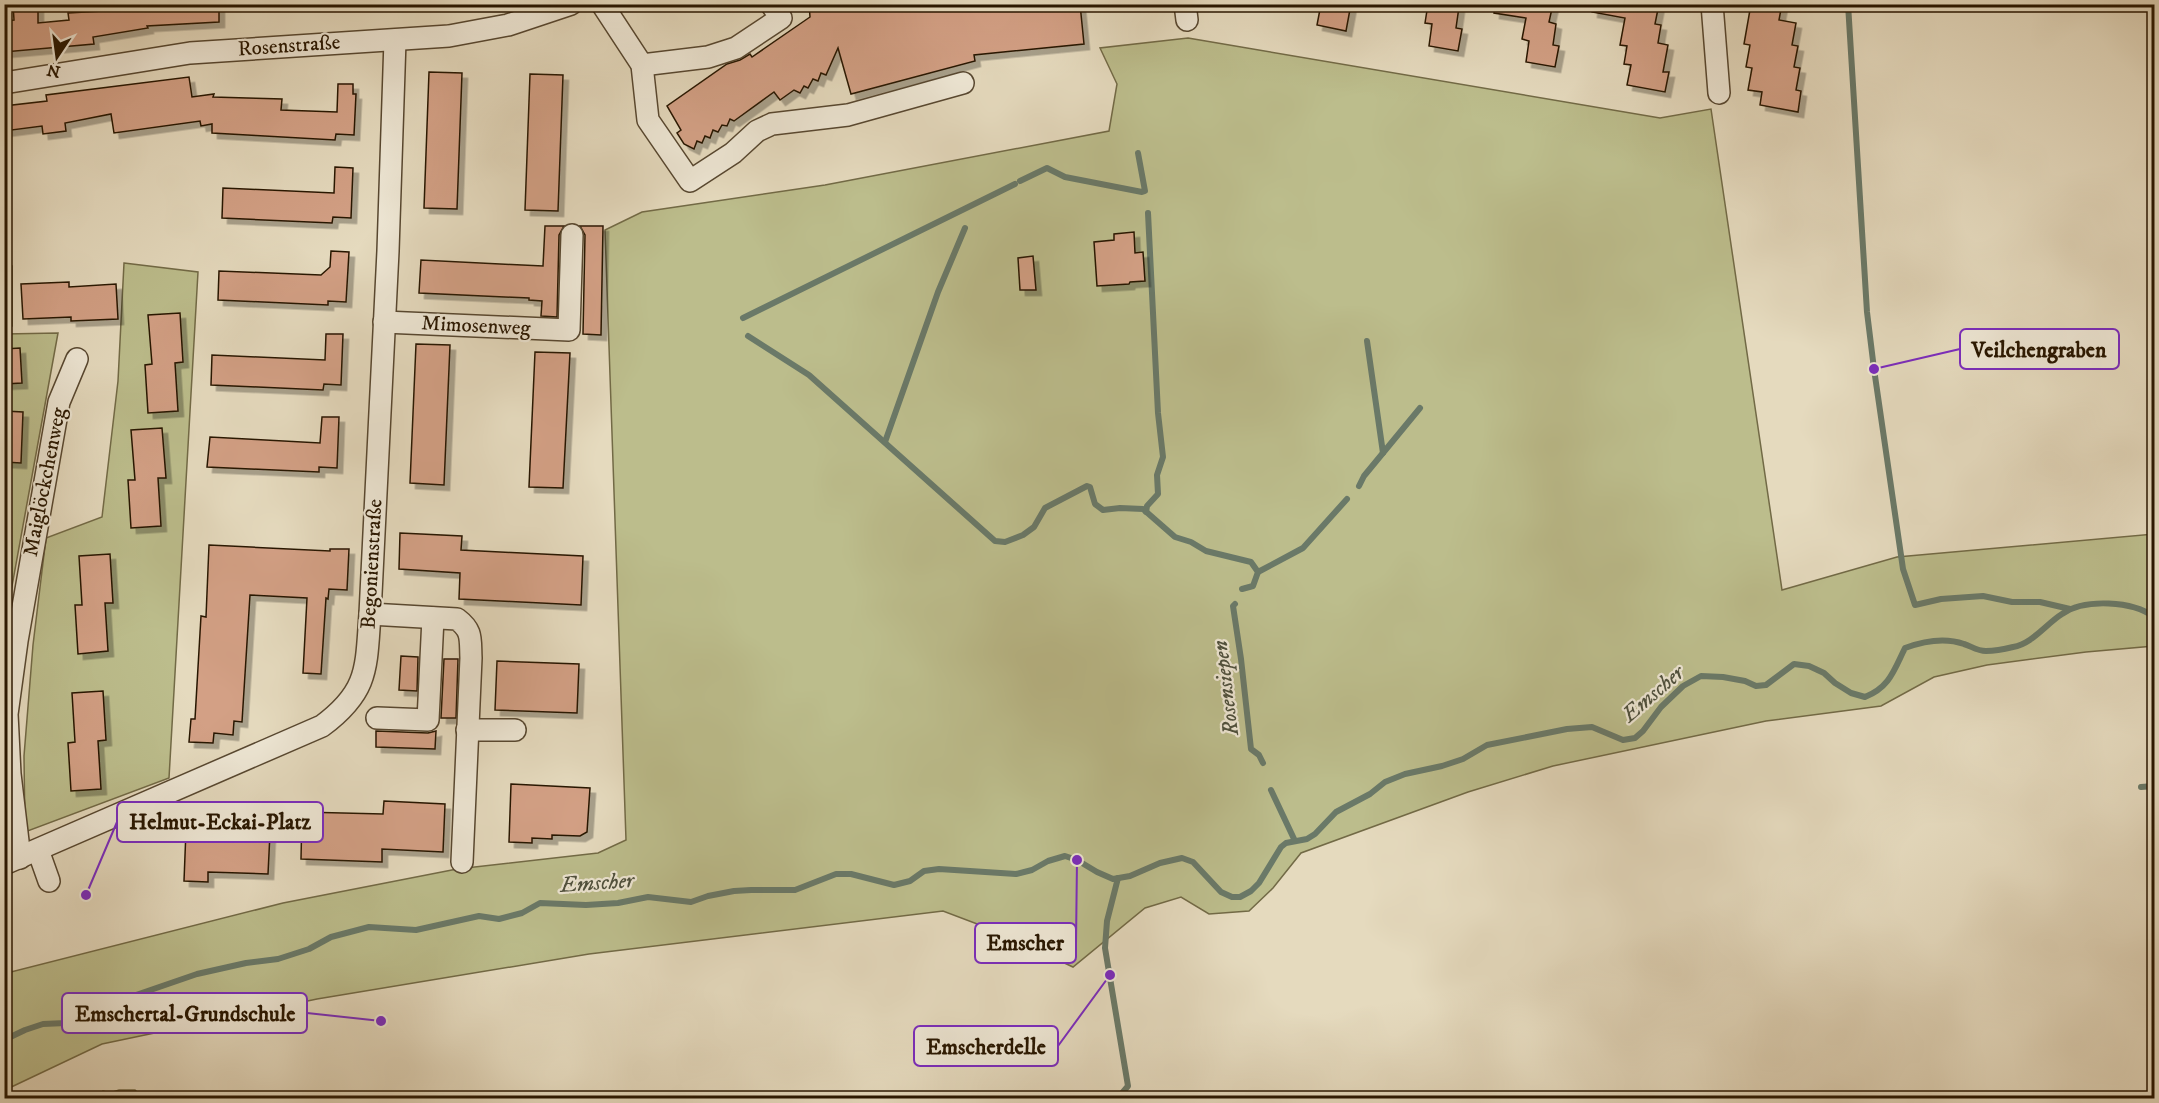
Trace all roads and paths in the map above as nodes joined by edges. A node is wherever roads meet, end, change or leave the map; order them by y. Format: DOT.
graph roads {
  1 [pos="571,4"];
  2 [pos="602,4"];
  3 [pos="771,4"];
  4 [pos="1712,4"];
  5 [pos="394,40"];
  6 [pos="642,64"];
  7 [pos="4,83"];
  8 [pos="963,83"];
  9 [pos="1719,93"];
  10 [pos="572,236"];
  11 [pos="384,322"];
  12 [pos="77,359"];
  13 [pos="370,614"];
  14 [pos="432,618"];
  15 [pos="377,718"];
  16 [pos="467,730"];
  17 [pos="515,730"];
  18 [pos="21,857"];
  19 [pos="462,862"];
  20 [pos="49,881"];
  1 -- 5 [label="street, Rosenstraße"];
  2 -- 6 [label="street"];
  3 -- 6 [label="street"];
  4 -- 9 [label="street"];
  5 -- 7 [label="street, Rosenstraße"];
  5 -- 11 [label="street, Begonienstraße"];
  6 -- 8 [label="street"];
  10 -- 11 [label="street, Mimosenweg"];
  11 -- 13 [label="street, Begonienstraße"];
  12 -- 18 [label="street, Maiglöckchenweg"];
  13 -- 14 [label="street"];
  13 -- 18 [label="street, Begonienstraße"];
  14 -- 15 [label="street"];
  14 -- 16 [label="street"];
  16 -- 17 [label="street"];
  16 -- 19 [label="street"];
  18 -- 20 [label="street, Maiglöckchenweg"];
}
